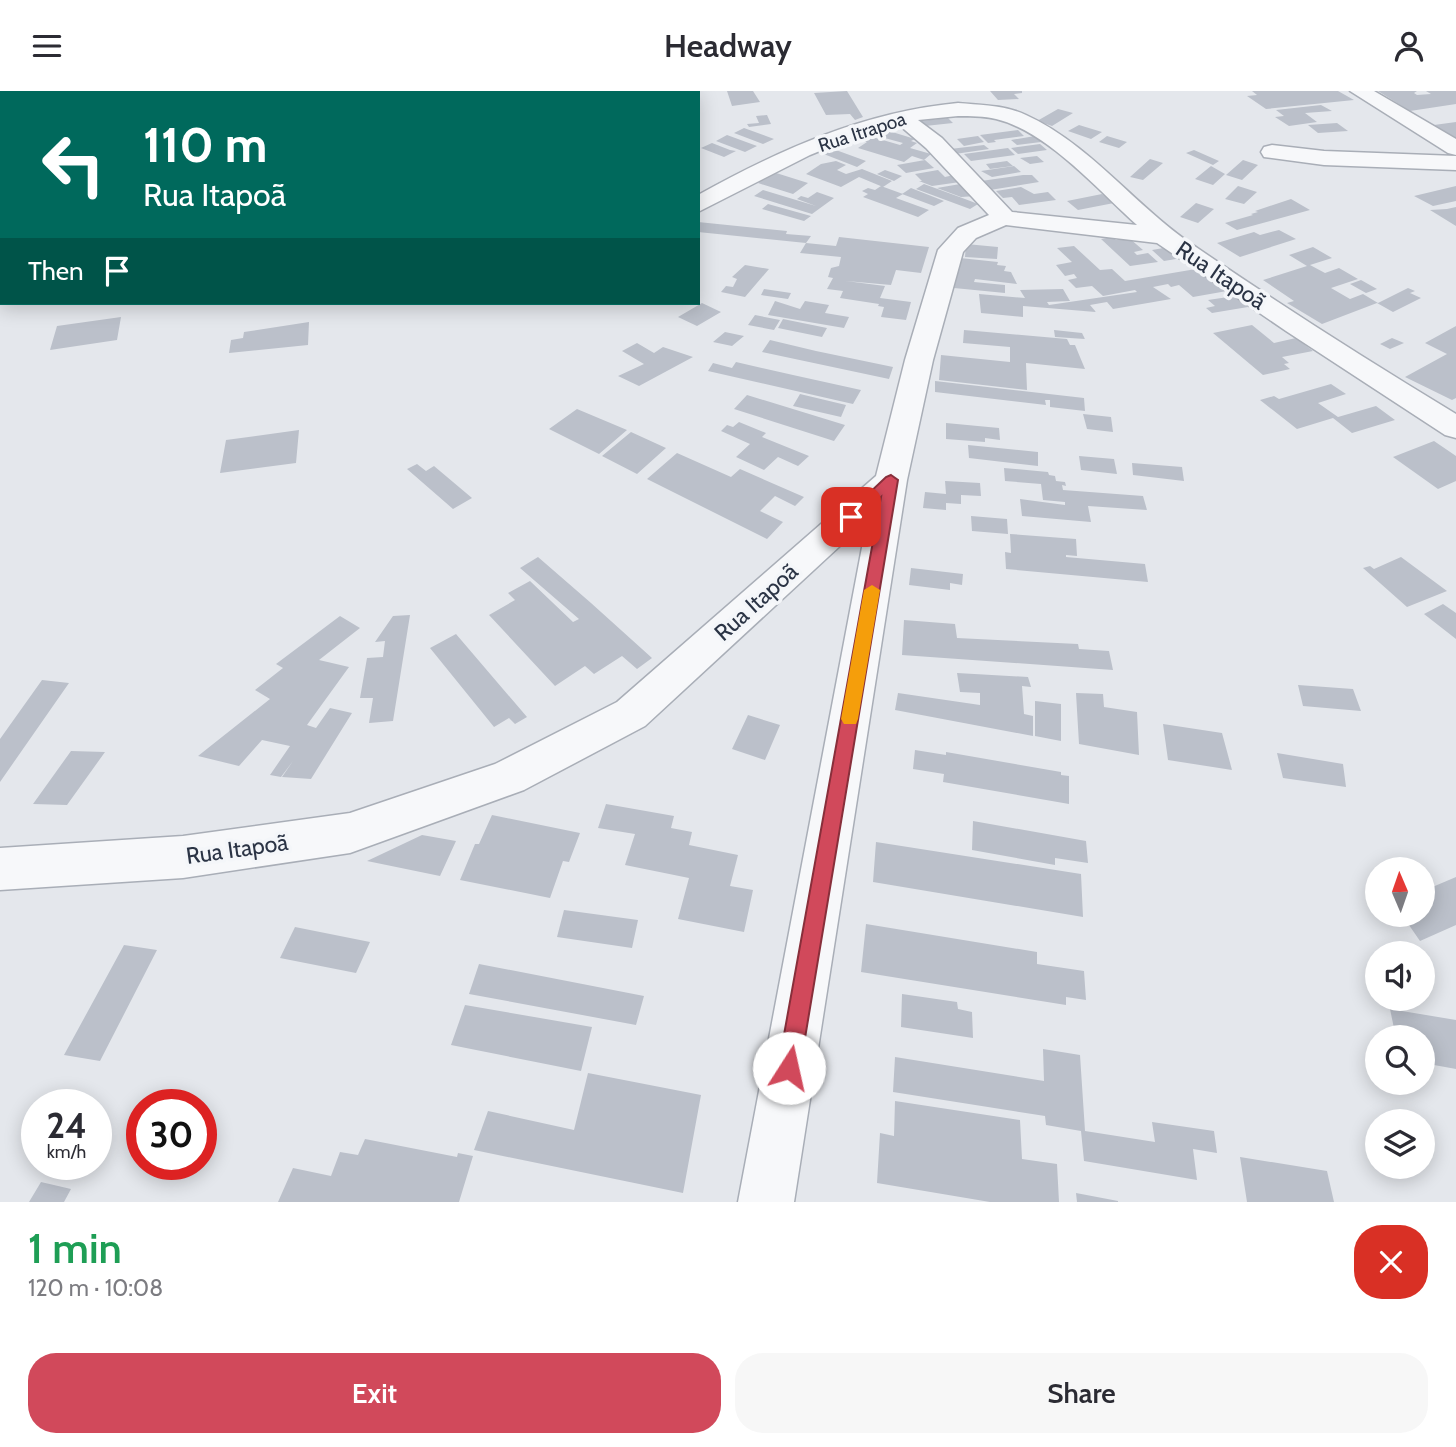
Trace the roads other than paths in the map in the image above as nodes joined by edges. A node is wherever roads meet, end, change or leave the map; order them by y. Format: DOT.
graph roads {
  1 [pos="1360,91"];
  2 [pos="902,117"];
  3 [pos="1456,148"];
  4 [pos="1272,152"];
  5 [pos="1456,163"];
  6 [pos="700,204"];
  7 [pos="1005,218"];
  8 [pos="1165,236"];
  9 [pos="1456,428"];
  10 [pos="891,480"];
  11 [pos="3,872"];
  12 [pos="766,1202"];
  1 -- 3 [label="street"];
  2 -- 6 [label="street, Rua Itrapoa"];
  2 -- 7 [label="street"];
  2 -- 8 [label="street, Rua Itrapoa"];
  4 -- 5 [label="street"];
  7 -- 8 [label="street, Rua Itapoã"];
  7 -- 10 [label="street, Rua Itapoã"];
  8 -- 9 [label="street, Rua Itapoã"];
  10 -- 11 [label="street, Rua Itapoã"];
  10 -- 12 [label="street"];
}
